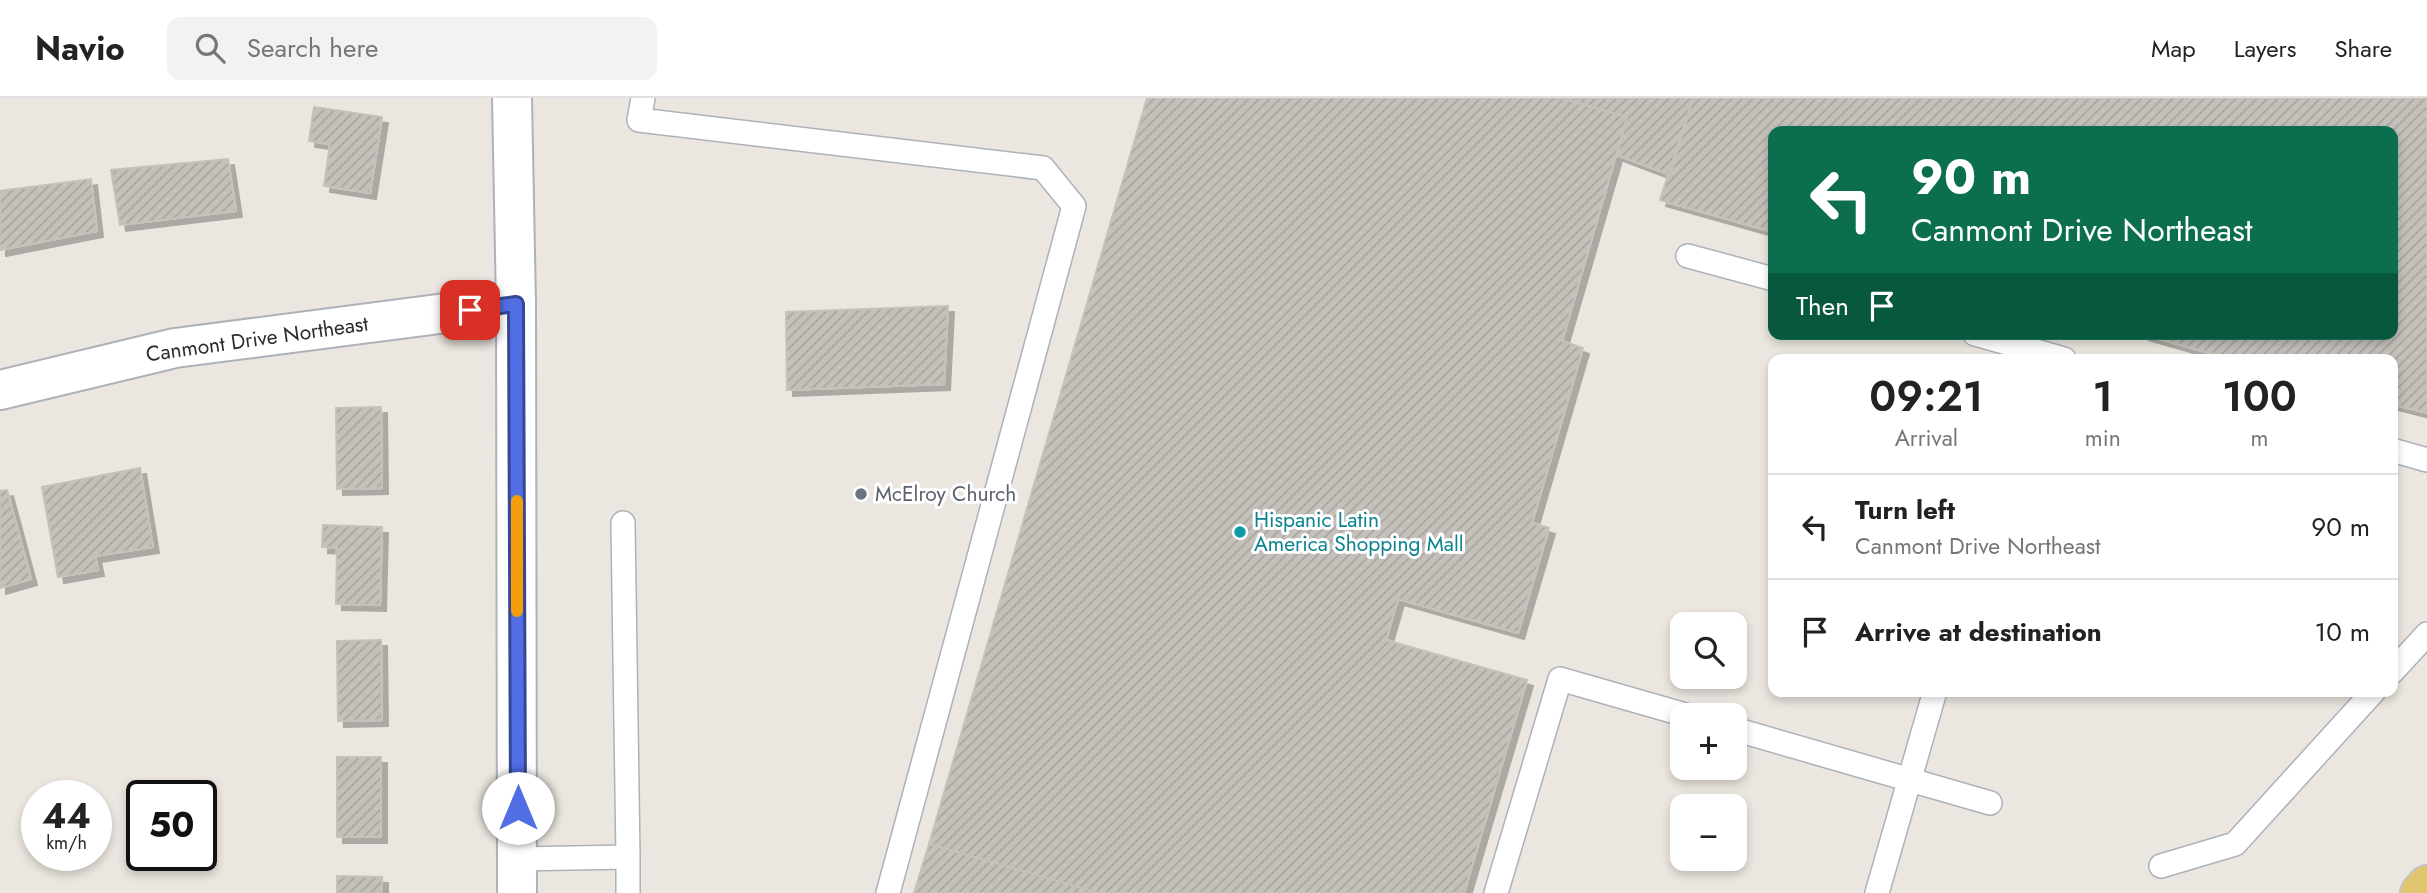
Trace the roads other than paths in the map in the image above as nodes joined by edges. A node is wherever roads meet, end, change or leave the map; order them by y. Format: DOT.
graph roads {
  1 [pos="512,98"];
  2 [pos="643,98"];
  3 [pos="1688,256"];
  4 [pos="1768,278"];
  5 [pos="516,304"];
  6 [pos="1992,340"];
  7 [pos="2030,354"];
  8 [pos="0,390"];
  9 [pos="2398,452"];
  10 [pos="2427,460"];
  11 [pos="624,523"];
  12 [pos="2427,634"];
  13 [pos="2398,665"];
  14 [pos="1934,697"];
  15 [pos="2369,697"];
  16 [pos="1670,711"];
  17 [pos="1747,733"];
  18 [pos="1910,780"];
  19 [pos="1990,803"];
  20 [pos="628,857"];
  21 [pos="2161,866"];
  22 [pos="517,876"];
  23 [pos="2427,885"];
  24 [pos="628,893"];
  25 [pos="887,893"];
  26 [pos="1496,893"];
  27 [pos="1877,893"];
  28 [pos="2420,893"];
  1 -- 5 [label="main road"];
  2 -- 25 [label="lane"];
  3 -- 4 [label="lane"];
  5 -- 8 [label="main road, Canmont Drive Northeast"];
  5 -- 22 [label="main road"];
  6 -- 7 [label="lane"];
  9 -- 10 [label="lane"];
  11 -- 20 [label="lane"];
  12 -- 13 [label="lane"];
  14 -- 18 [label="lane"];
  15 -- 21 [label="lane"];
  16 -- 26 [label="lane"];
  17 -- 18 [label="lane"];
  18 -- 19 [label="lane"];
  18 -- 27 [label="lane"];
  20 -- 22 [label="lane"];
  20 -- 24 [label="lane"];
  23 -- 28 [label="main road"];
}
